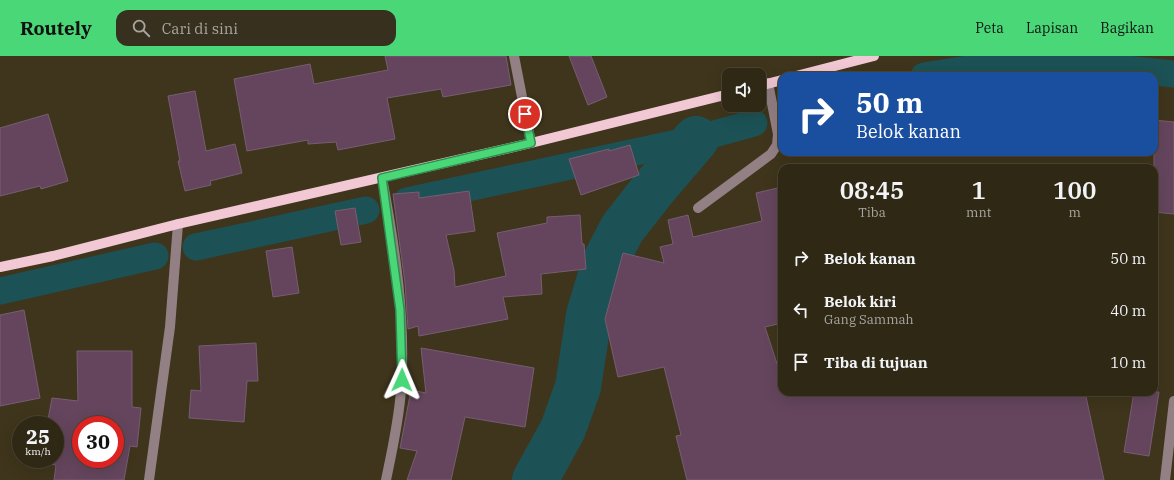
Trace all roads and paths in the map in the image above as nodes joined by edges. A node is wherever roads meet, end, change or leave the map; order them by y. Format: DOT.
graph roads {
  1 [pos="514,56"];
  2 [pos="874,56"];
  3 [pos="812,72"];
  4 [pos="778,81"];
  5 [pos="766,84"];
  6 [pos="766,91"];
  7 [pos="722,96"];
  8 [pos="531,143"];
  9 [pos="382,178"];
  10 [pos="698,208"];
  11 [pos="178,224"];
  12 [pos="0,267"];
  13 [pos="1174,401"];
  14 [pos="149,480"];
  15 [pos="386,480"];
  16 [pos="1165,480"];
  1 -- 8 [label="street"];
  2 -- 3 [label="main road"];
  4 -- 5 [label="main road"];
  6 -- 10 [label="street"];
  7 -- 8 [label="main road"];
  8 -- 9 [label="main road"];
  9 -- 11 [label="main road"];
  9 -- 15 [label="street"];
  11 -- 12 [label="main road"];
  11 -- 14 [label="street"];
  13 -- 16 [label="street"];
}
